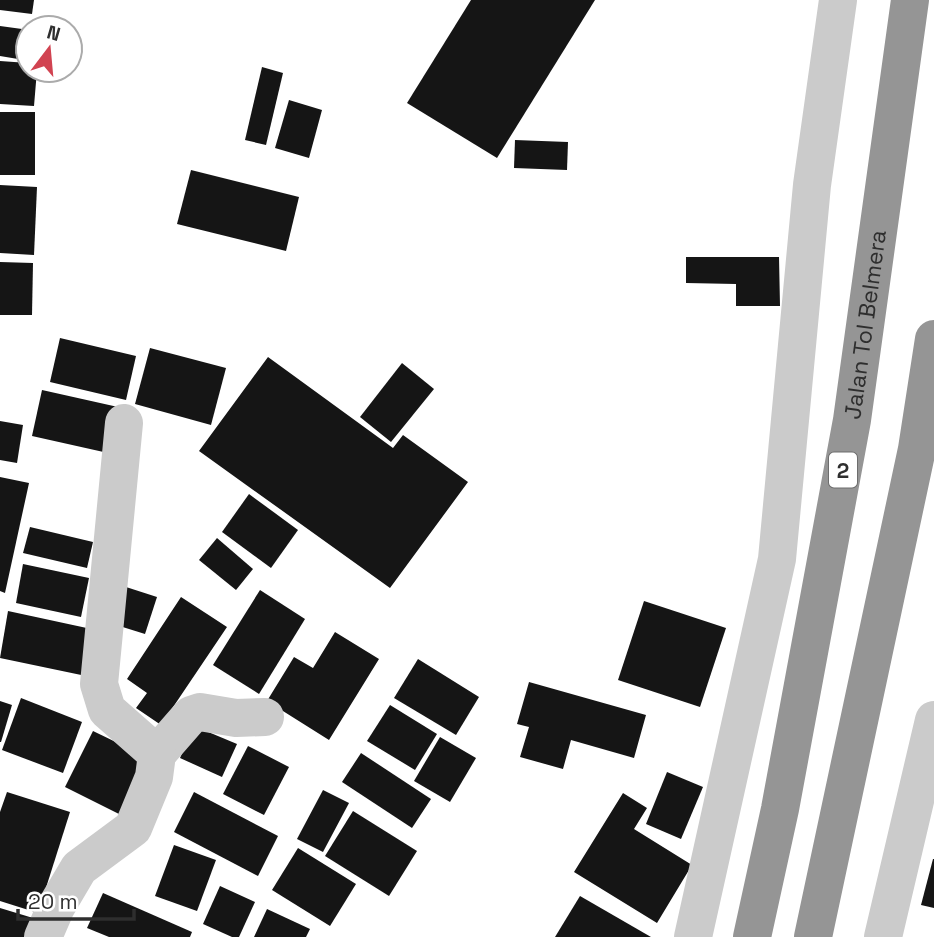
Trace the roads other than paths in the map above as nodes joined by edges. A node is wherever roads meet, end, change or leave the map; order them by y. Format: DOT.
graph roads {
  1 [pos="838,0"];
  2 [pos="910,0"];
  3 [pos="934,339"];
  4 [pos="124,423"];
  5 [pos="265,717"];
  6 [pos="934,720"];
  7 [pos="157,754"];
  8 [pos="43,937"];
  9 [pos="693,937"];
  10 [pos="752,937"];
  11 [pos="813,937"];
  12 [pos="883,937"];
  1 -- 9 [label="street"];
  2 -- 10 [label="highway, Jalan Tol Belmera / 2"];
  3 -- 11 [label="highway"];
  4 -- 7 [label="street"];
  5 -- 7 [label="street"];
  6 -- 12 [label="street"];
  7 -- 8 [label="street"];
}
